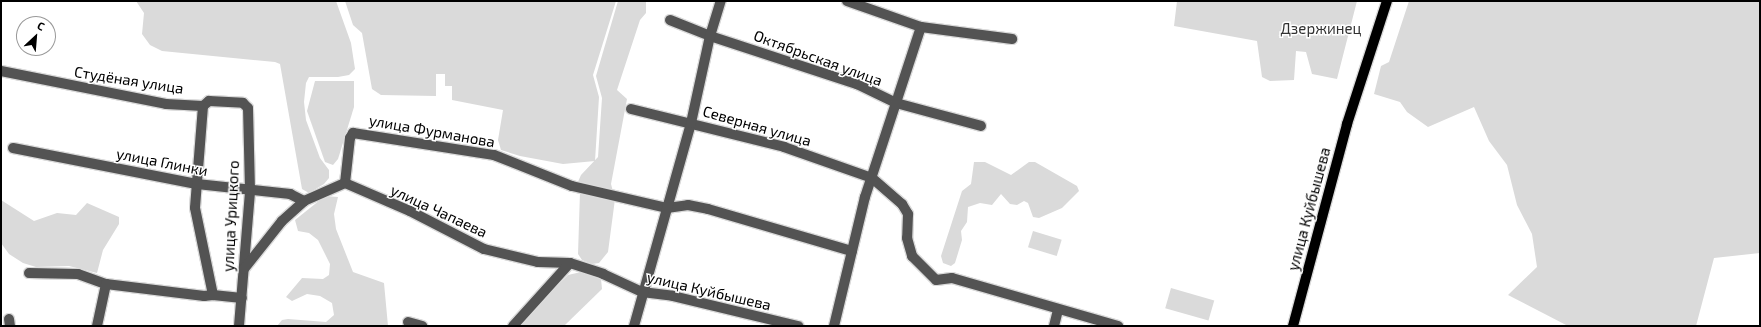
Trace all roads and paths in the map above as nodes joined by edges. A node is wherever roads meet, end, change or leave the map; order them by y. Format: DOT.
graph roads {
  1 [pos="721,1"];
  2 [pos="847,1"];
  3 [pos="1387,1"];
  4 [pos="670,20"];
  5 [pos="921,27"];
  6 [pos="710,36"];
  7 [pos="1012,39"];
  8 [pos="1,71"];
  9 [pos="896,103"];
  10 [pos="204,106"];
  11 [pos="248,108"];
  12 [pos="632,109"];
  13 [pos="692,123"];
  14 [pos="981,126"];
  15 [pos="13,148"];
  16 [pos="872,178"];
  17 [pos="345,183"];
  18 [pos="197,184"];
  19 [pos="250,192"];
  20 [pos="304,201"];
  21 [pos="667,208"];
  22 [pos="852,251"];
  23 [pos="570,263"];
  24 [pos="244,269"];
  25 [pos="29,274"];
  26 [pos="106,284"];
  27 [pos="642,292"];
  28 [pos="214,295"];
  29 [pos="242,298"];
  30 [pos="1058,310"];
  31 [pos="408,322"];
  32 [pos="97,326"];
  33 [pos="240,326"];
  34 [pos="422,326"];
  35 [pos="513,326"];
  36 [pos="634,326"];
  37 [pos="798,326"];
  38 [pos="834,326"];
  39 [pos="1054,326"];
  40 [pos="1118,326"];
  41 [pos="1293,326"];
  1 -- 6 [label="street"];
  2 -- 5 [label="street"];
  3 -- 41 [label="main road, улица Куйбышева"];
  4 -- 6 [label="street, Октябрьская улица"];
  5 -- 7 [label="street"];
  5 -- 9 [label="street"];
  6 -- 9 [label="street, Октябрьская улица"];
  6 -- 13 [label="street"];
  8 -- 10 [label="street, Студёная улица"];
  9 -- 14 [label="street, Октябрьская улица"];
  9 -- 16 [label="street"];
  10 -- 11 [label="street, Студёная улица"];
  10 -- 18 [label="street"];
  11 -- 19 [label="street, улица Урицкого"];
  12 -- 13 [label="street, Северная улица"];
  13 -- 16 [label="street, Северная улица"];
  13 -- 21 [label="street"];
  15 -- 18 [label="street, улица Глинки"];
  16 -- 22 [label="street"];
  16 -- 30 [label="street"];
  17 -- 20 [label="street"];
  17 -- 21 [label="street, улица Фурманова"];
  17 -- 23 [label="street, улица Чапаева"];
  18 -- 19 [label="street, улица Глинки"];
  18 -- 28 [label="street"];
  19 -- 20 [label="street, улица Глинки"];
  19 -- 24 [label="street, улица Урицкого"];
  20 -- 24 [label="street"];
  21 -- 22 [label="street"];
  21 -- 27 [label="street"];
  22 -- 38 [label="street"];
  23 -- 27 [label="street, улица Куйбышева"];
  23 -- 35 [label="street"];
  24 -- 29 [label="street, улица Урицкого"];
  25 -- 26 [label="street"];
  26 -- 28 [label="street"];
  26 -- 32 [label="street"];
  27 -- 36 [label="street"];
  27 -- 37 [label="street, улица Куйбышева"];
  28 -- 29 [label="street"];
  29 -- 33 [label="street, улица Урицкого"];
  30 -- 39 [label="street"];
  30 -- 40 [label="street"];
  31 -- 34 [label="street"];
}
